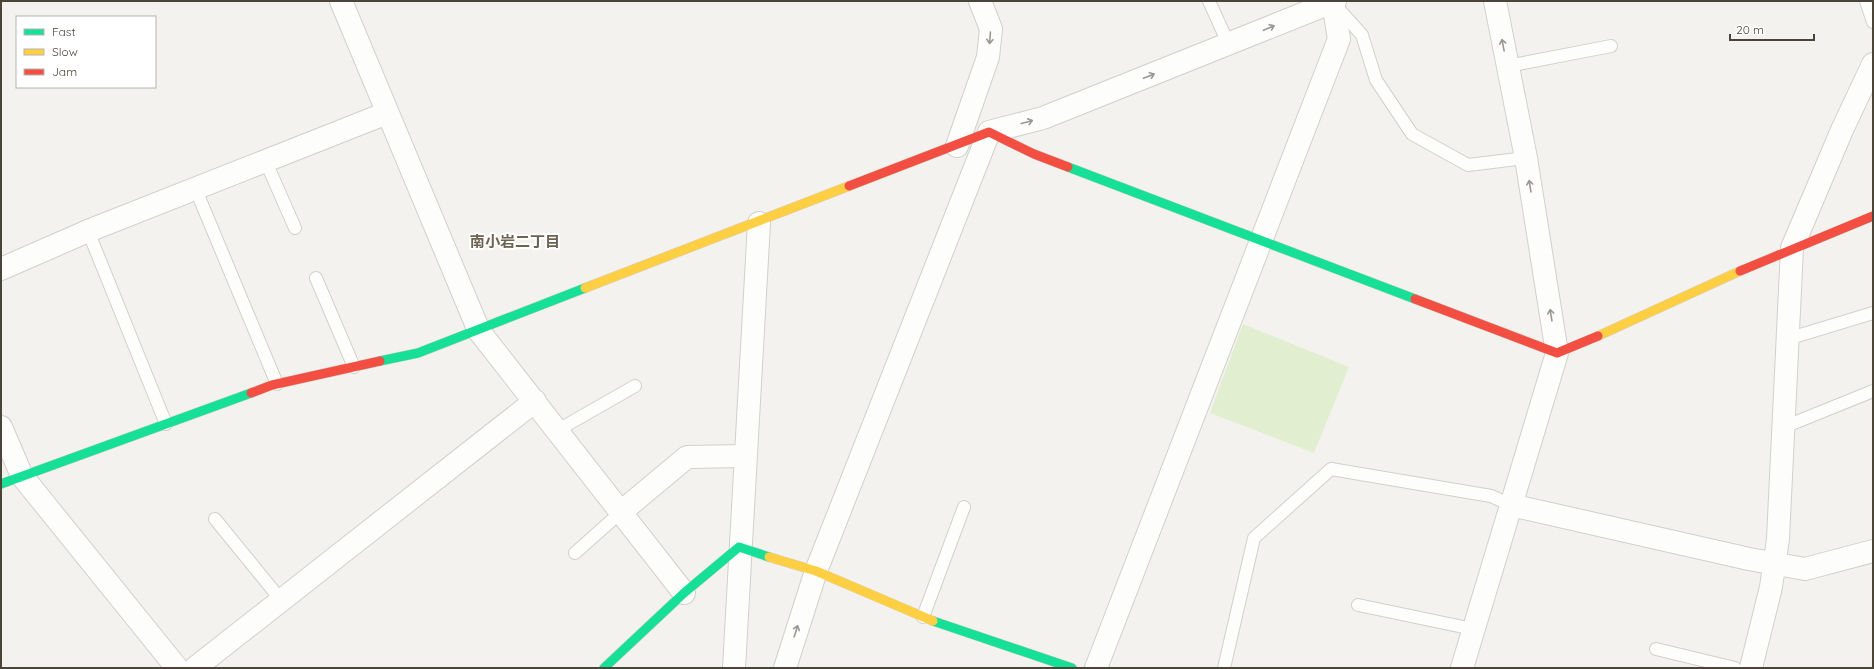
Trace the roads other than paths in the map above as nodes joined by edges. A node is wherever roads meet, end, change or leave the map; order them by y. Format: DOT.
graph roads {
  1 [pos="341,1"];
  2 [pos="980,1"];
  3 [pos="1209,1"];
  4 [pos="1334,1"];
  5 [pos="1495,1"];
  6 [pos="1866,1"];
  7 [pos="1873,22"];
  8 [pos="1229,45"];
  9 [pos="1611,46"];
  10 [pos="1873,64"];
  11 [pos="1508,66"];
  12 [pos="387,114"];
  13 [pos="989,132"];
  14 [pos="957,146"];
  15 [pos="1526,158"];
  16 [pos="266,162"];
  17 [pos="196,190"];
  18 [pos="1873,216"];
  19 [pos="758,223"];
  20 [pos="295,228"];
  21 [pos="88,231"];
  22 [pos="1262,240"];
  23 [pos="1792,248"];
  24 [pos="1,269"];
  25 [pos="316,278"];
  26 [pos="1873,313"];
  27 [pos="479,331"];
  28 [pos="1787,340"];
  29 [pos="1557,353"];
  30 [pos="354,367"];
  31 [pos="277,384"];
  32 [pos="636,386"];
  33 [pos="1873,391"];
  34 [pos="535,401"];
  35 [pos="166,424"];
  36 [pos="1,427"];
  37 [pos="1784,427"];
  38 [pos="558,430"];
  39 [pos="745,456"];
  40 [pos="22,476"];
  41 [pos="1,484"];
  42 [pos="1511,505"];
  43 [pos="964,507"];
  44 [pos="621,512"];
  45 [pos="215,519"];
  46 [pos="739,547"];
  47 [pos="1873,551"];
  48 [pos="575,553"];
  49 [pos="1774,565"];
  50 [pos="816,571"];
  51 [pos="684,593"];
  52 [pos="281,600"];
  53 [pos="1358,605"];
  54 [pos="923,617"];
  55 [pos="1473,629"];
  56 [pos="1656,649"];
  57 [pos="177,668"];
  58 [pos="195,668"];
  59 [pos="604,668"];
  60 [pos="734,668"];
  61 [pos="785,668"];
  62 [pos="1072,668"];
  63 [pos="1096,668"];
  64 [pos="1224,668"];
  65 [pos="1462,668"];
  66 [pos="1735,668"];
  67 [pos="1751,668"];
  1 -- 12 [label="street"];
  2 -- 14 [label="street, one-way"];
  3 -- 8 [label="lane"];
  8 -- 4 [label="street, one-way"];
  4 -- 15 [label="lane"];
  4 -- 22 [label="street"];
  11 -- 5 [label="street, one-way"];
  6 -- 7 [label="lane"];
  13 -- 8 [label="street, one-way"];
  9 -- 11 [label="lane"];
  10 -- 23 [label="street"];
  11 -- 15 [label="street"];
  12 -- 16 [label="street"];
  12 -- 27 [label="street"];
  13 -- 14 [label="street"];
  13 -- 22 [label="street"];
  13 -- 50 [label="street"];
  14 -- 19 [label="street"];
  29 -- 15 [label="street, one-way"];
  16 -- 17 [label="street"];
  16 -- 20 [label="lane"];
  17 -- 21 [label="street"];
  17 -- 31 [label="lane"];
  18 -- 23 [label="street"];
  19 -- 27 [label="street"];
  19 -- 39 [label="street"];
  21 -- 24 [label="street"];
  21 -- 35 [label="lane"];
  22 -- 29 [label="street"];
  22 -- 63 [label="street"];
  23 -- 28 [label="street"];
  23 -- 29 [label="street"];
  25 -- 30 [label="lane"];
  26 -- 28 [label="lane"];
  27 -- 30 [label="street"];
  27 -- 34 [label="street"];
  28 -- 37 [label="street"];
  29 -- 42 [label="street"];
  30 -- 31 [label="street"];
  31 -- 35 [label="street"];
  32 -- 38 [label="lane"];
  33 -- 37 [label="lane"];
  34 -- 38 [label="street"];
  34 -- 52 [label="street"];
  35 -- 40 [label="street"];
  36 -- 40 [label="street"];
  37 -- 49 [label="street"];
  38 -- 44 [label="street"];
  39 -- 44 [label="street"];
  39 -- 46 [label="street"];
  40 -- 41 [label="street"];
  40 -- 57 [label="street"];
  42 -- 49 [label="street"];
  42 -- 55 [label="street"];
  42 -- 64 [label="lane"];
  43 -- 54 [label="lane"];
  44 -- 48 [label="lane"];
  44 -- 51 [label="street"];
  45 -- 52 [label="lane"];
  46 -- 50 [label="street"];
  46 -- 51 [label="street"];
  46 -- 60 [label="street"];
  47 -- 49 [label="street"];
  49 -- 67 [label="street"];
  50 -- 54 [label="street"];
  61 -- 50 [label="street, one-way"];
  51 -- 59 [label="street"];
  52 -- 58 [label="street"];
  53 -- 55 [label="lane"];
  54 -- 62 [label="street"];
  55 -- 65 [label="street"];
  56 -- 66 [label="lane"];
}
